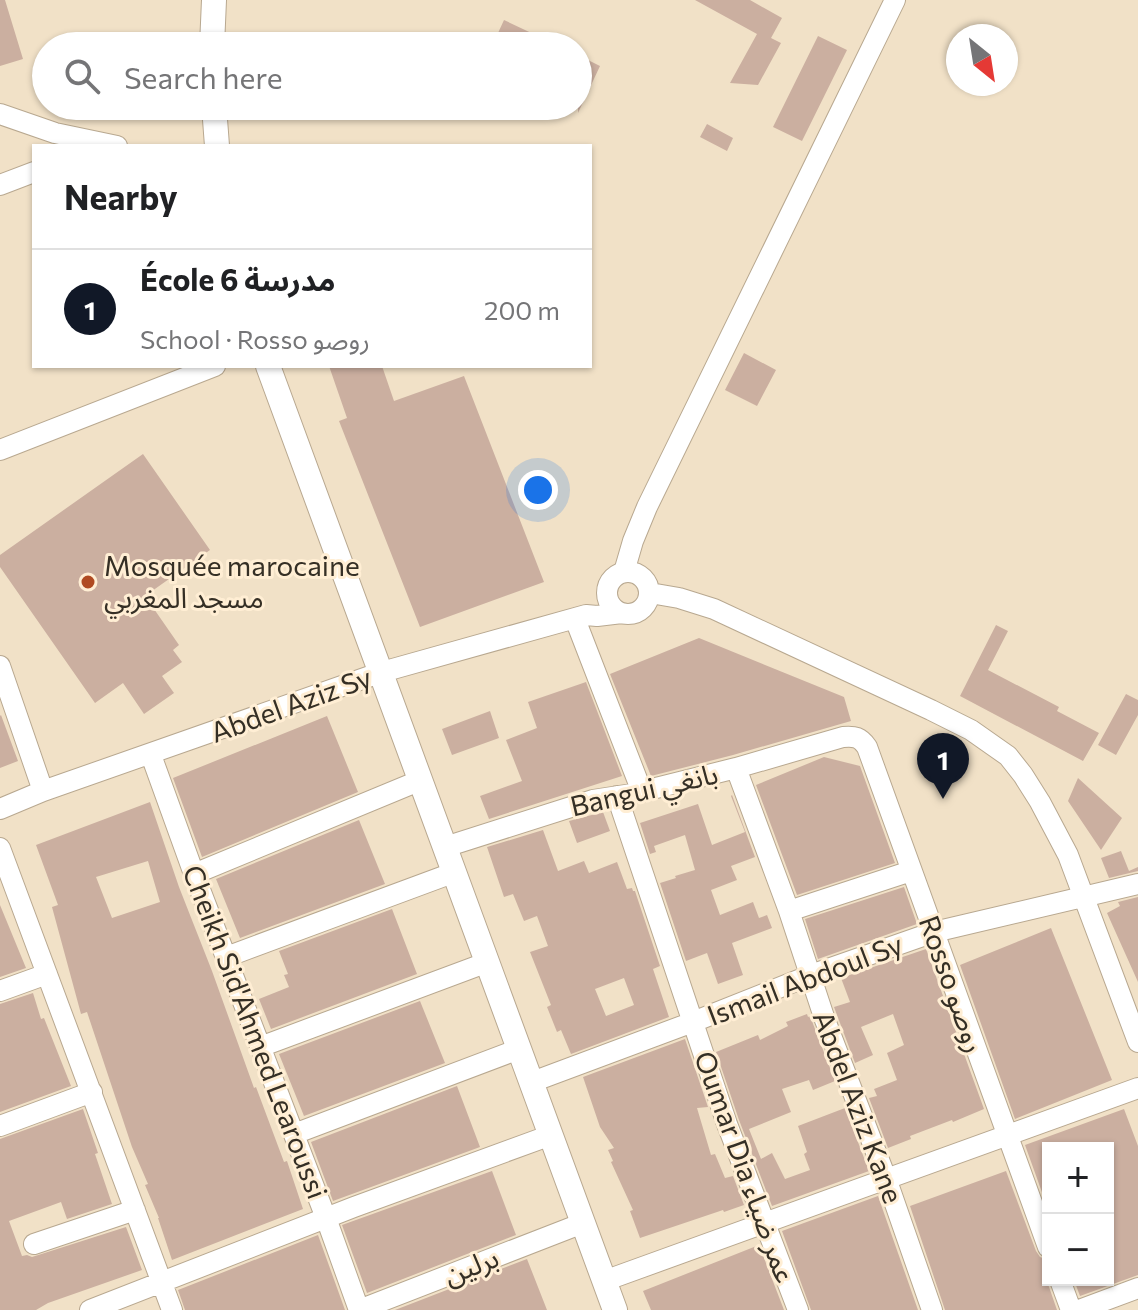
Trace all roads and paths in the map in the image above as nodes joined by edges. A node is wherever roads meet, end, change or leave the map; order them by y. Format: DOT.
graph roads {
  1 [pos="214,0"];
  2 [pos="895,0"];
  3 [pos="213,32"];
  4 [pos="0,114"];
  5 [pos="215,120"];
  6 [pos="105,144"];
  7 [pos="217,144"];
  8 [pos="32,173"];
  9 [pos="0,185"];
  10 [pos="210,368"];
  11 [pos="269,368"];
  12 [pos="0,450"];
  13 [pos="624,572"];
  14 [pos="608,588"];
  15 [pos="650,593"];
  16 [pos="622,613"];
  17 [pos="580,617"];
  18 [pos="382,672"];
  19 [pos="2,679"];
  20 [pos="843,737"];
  21 [pos="151,755"];
  22 [pos="736,768"];
  23 [pos="421,780"];
  24 [pos="43,791"];
  25 [pos="642,792"];
  26 [pos="617,796"];
  27 [pos="0,809"];
  28 [pos="445,847"];
  29 [pos="0,848"];
  30 [pos="911,871"];
  31 [pos="455,872"];
  32 [pos="194,874"];
  33 [pos="1138,884"];
  34 [pos="1085,897"];
  35 [pos="789,911"];
  36 [pos="934,932"];
  37 [pos="226,957"];
  38 [pos="488,962"];
  39 [pos="47,974"];
  40 [pos="811,975"];
  41 [pos="0,991"];
  42 [pos="693,1022"];
  43 [pos="1137,1036"];
  44 [pos="260,1047"];
  45 [pos="519,1049"];
  46 [pos="532,1082"];
  47 [pos="1138,1088"];
  48 [pos="92,1092"];
  49 [pos="0,1126"];
  50 [pos="294,1134"];
  51 [pos="551,1135"];
  52 [pos="1008,1136"];
  53 [pos="886,1178"];
  54 [pos="135,1210"];
  55 [pos="326,1218"];
  56 [pos="764,1222"];
  57 [pos="583,1223"];
  58 [pos="1042,1230"];
  59 [pos="34,1244"];
  60 [pos="162,1281"];
  61 [pos="604,1281"];
  62 [pos="1062,1286"];
  63 [pos="1138,1288"];
  64 [pos="90,1310"];
  65 [pos="172,1310"];
  66 [pos="359,1310"];
  67 [pos="615,1310"];
  68 [pos="798,1310"];
  69 [pos="932,1310"];
  70 [pos="1071,1310"];
  71 [pos="1079,1310"];
  1 -- 3 [label="street"];
  2 -- 13 [label="street"];
  4 -- 6 [label="street"];
  5 -- 7 [label="street"];
  8 -- 9 [label="street"];
  10 -- 12 [label="street"];
  11 -- 18 [label="street"];
  13 -- 14 [label="street"];
  13 -- 15 [label="street"];
  14 -- 16 [label="street"];
  14 -- 17 [label="street"];
  15 -- 16 [label="street"];
  15 -- 34 [label="street"];
  16 -- 17 [label="street, Abdel Aziz Sy"];
  17 -- 18 [label="street, Abdel Aziz Sy"];
  17 -- 25 [label="street"];
  18 -- 21 [label="street, Abdel Aziz Sy"];
  18 -- 23 [label="street"];
  19 -- 24 [label="street"];
  20 -- 22 [label="street, Bangui بانغي"];
  20 -- 30 [label="street, Rosso روصو"];
  21 -- 24 [label="street, Abdel Aziz Sy"];
  21 -- 32 [label="street, Cheikh Sid'Ahmed Learoussi"];
  22 -- 25 [label="street, Bangui بانغي"];
  22 -- 35 [label="street, Abdel Aziz Kane"];
  23 -- 28 [label="street"];
  23 -- 32 [label="street"];
  24 -- 27 [label="street, Abdel Aziz Sy"];
  25 -- 26 [label="street, Bangui بانغي"];
  26 -- 28 [label="street, Bangui بانغي"];
  26 -- 42 [label="street, Oumar Dia عمر ضياء"];
  28 -- 31 [label="street"];
  29 -- 39 [label="street"];
  30 -- 35 [label="street"];
  30 -- 36 [label="street, Rosso روصو"];
  31 -- 37 [label="street"];
  31 -- 38 [label="street"];
  32 -- 37 [label="street, Cheikh Sid'Ahmed Learoussi"];
  33 -- 34 [label="street, Ismail Abdoul Sy"];
  34 -- 36 [label="street, Ismail Abdoul Sy"];
  34 -- 43 [label="street"];
  35 -- 40 [label="street, Abdel Aziz Kane"];
  36 -- 40 [label="street, Ismail Abdoul Sy"];
  36 -- 52 [label="street, Rosso روصو"];
  37 -- 44 [label="street, Cheikh Sid'Ahmed Learoussi"];
  38 -- 44 [label="street"];
  38 -- 45 [label="street"];
  39 -- 41 [label="street"];
  39 -- 48 [label="street"];
  40 -- 42 [label="street, Ismail Abdoul Sy"];
  40 -- 53 [label="street, Abdel Aziz Kane"];
  42 -- 46 [label="street, Ismail Abdoul Sy"];
  42 -- 56 [label="street, Oumar Dia عمر ضياء"];
  44 -- 50 [label="street, Cheikh Sid'Ahmed Learoussi"];
  45 -- 46 [label="street"];
  45 -- 50 [label="street"];
  46 -- 51 [label="street"];
  47 -- 52 [label="street"];
  48 -- 49 [label="street"];
  48 -- 54 [label="street"];
  50 -- 55 [label="street, Cheikh Sid'Ahmed Learoussi"];
  51 -- 55 [label="street"];
  51 -- 57 [label="street"];
  52 -- 53 [label="street"];
  52 -- 58 [label="street, Rosso روصو"];
  53 -- 56 [label="street"];
  53 -- 69 [label="street, Abdel Aziz Kane"];
  54 -- 59 [label="street"];
  54 -- 60 [label="street"];
  55 -- 60 [label="street"];
  55 -- 66 [label="street, Cheikh Sid'Ahmed Learoussi"];
  56 -- 61 [label="street"];
  56 -- 68 [label="street, Oumar Dia عمر ضياء"];
  57 -- 61 [label="street"];
  57 -- 66 [label="street, برلين"];
  60 -- 64 [label="street"];
  60 -- 65 [label="street"];
  61 -- 67 [label="street"];
  62 -- 70 [label="street"];
  63 -- 71 [label="street"];
}
